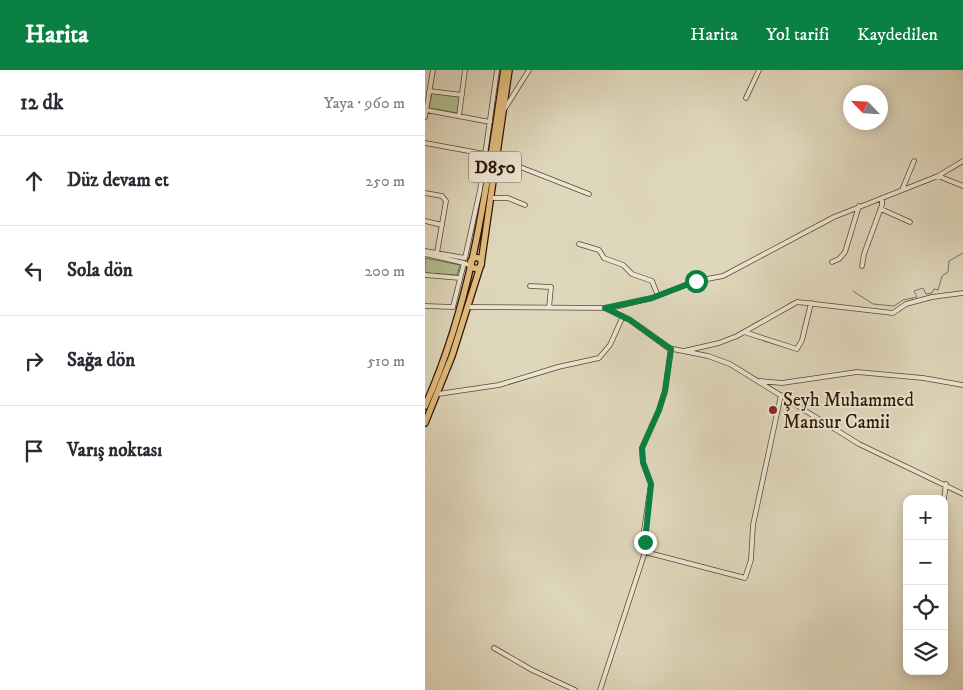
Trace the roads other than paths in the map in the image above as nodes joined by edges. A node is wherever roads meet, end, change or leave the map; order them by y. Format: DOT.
graph roads {
  1 [pos="433,70"];
  2 [pos="465,70"];
  3 [pos="497,70"];
  4 [pos="504,70"];
  5 [pos="509,70"];
  6 [pos="529,70"];
  7 [pos="759,70"];
  8 [pos="429,90"];
  9 [pos="462,95"];
  10 [pos="746,98"];
  11 [pos="503,112"];
  12 [pos="425,114"];
  13 [pos="459,116"];
  14 [pos="490,122"];
  15 [pos="425,143"];
  16 [pos="485,154"];
  17 [pos="914,161"];
  18 [pos="963,161"];
  19 [pos="494,170"];
  20 [pos="938,176"];
  21 [pos="963,186"];
  22 [pos="902,190"];
  23 [pos="425,193"];
  24 [pos="589,194"];
  25 [pos="490,198"];
  26 [pos="882,198"];
  27 [pos="525,204"];
  28 [pos="859,206"];
  29 [pos="881,210"];
  30 [pos="425,221"];
  31 [pos="910,222"];
  32 [pos="442,224"];
  33 [pos="579,244"];
  34 [pos="425,252"];
  35 [pos="437,253"];
  36 [pos="469,262"];
  37 [pos="832,262"];
  38 [pos="481,264"];
  39 [pos="862,266"];
  40 [pos="425,275"];
  41 [pos="460,278"];
  42 [pos="530,286"];
  43 [pos="963,293"];
  44 [pos="658,296"];
  45 [pos="811,304"];
  46 [pos="425,306"];
  47 [pos="468,307"];
  48 [pos="549,308"];
  49 [pos="605,308"];
  50 [pos="623,316"];
  51 [pos="744,332"];
  52 [pos="671,349"];
  53 [pos="680,351"];
  54 [pos="758,381"];
  55 [pos="963,385"];
  56 [pos="438,394"];
  57 [pos="781,395"];
  58 [pos="425,406"];
  59 [pos="425,423"];
  60 [pos="946,484"];
  61 [pos="963,494"];
  62 [pos="945,495"];
  63 [pos="645,552"];
  64 [pos="494,648"];
  65 [pos="575,690"];
  66 [pos="600,690"];
  1 -- 8 [label="street"];
  2 -- 9 [label="street"];
  3 -- 14 [label="street"];
  4 -- 36 [label="highway, D850"];
  5 -- 11 [label="highway, D850"];
  6 -- 11 [label="street"];
  7 -- 10 [label="street"];
  8 -- 9 [label="street"];
  8 -- 12 [label="street"];
  9 -- 13 [label="street"];
  11 -- 19 [label="highway, D850"];
  12 -- 13 [label="street"];
  13 -- 14 [label="street"];
  14 -- 16 [label="street"];
  15 -- 16 [label="street"];
  16 -- 36 [label="street"];
  17 -- 22 [label="street"];
  18 -- 20 [label="street"];
  19 -- 24 [label="street"];
  19 -- 25 [label="highway, D850"];
  20 -- 21 [label="street"];
  20 -- 22 [label="street"];
  22 -- 26 [label="street"];
  23 -- 32 [label="street"];
  25 -- 27 [label="street"];
  25 -- 38 [label="highway, D850"];
  26 -- 28 [label="street"];
  26 -- 29 [label="street"];
  28 -- 37 [label="street"];
  28 -- 44 [label="street"];
  29 -- 31 [label="street"];
  29 -- 39 [label="street"];
  30 -- 32 [label="street"];
  32 -- 35 [label="street"];
  33 -- 44 [label="street"];
  34 -- 35 [label="street"];
  34 -- 36 [label="street"];
  35 -- 36 [label="street"];
  36 -- 38 [label="highway"];
  36 -- 38 [label="highway"];
  36 -- 41 [label="street"];
  36 -- 58 [label="highway, D850"];
  38 -- 47 [label="highway, D850"];
  40 -- 41 [label="street"];
  41 -- 46 [label="street"];
  42 -- 48 [label="street"];
  43 -- 45 [label="street"];
  44 -- 49 [label="street"];
  45 -- 51 [label="street"];
  45 -- 51 [label="street"];
  47 -- 48 [label="street"];
  47 -- 56 [label="highway, D850"];
  48 -- 49 [label="street"];
  49 -- 50 [label="street"];
  50 -- 52 [label="street"];
  50 -- 56 [label="street"];
  51 -- 53 [label="street"];
  52 -- 53 [label="street"];
  52 -- 63 [label="street"];
  53 -- 54 [label="street"];
  54 -- 55 [label="street"];
  54 -- 57 [label="street"];
  56 -- 59 [label="highway, D850"];
  57 -- 60 [label="street"];
  57 -- 63 [label="street"];
  60 -- 61 [label="street"];
  60 -- 62 [label="street"];
  63 -- 66 [label="street"];
  64 -- 65 [label="street"];
}
